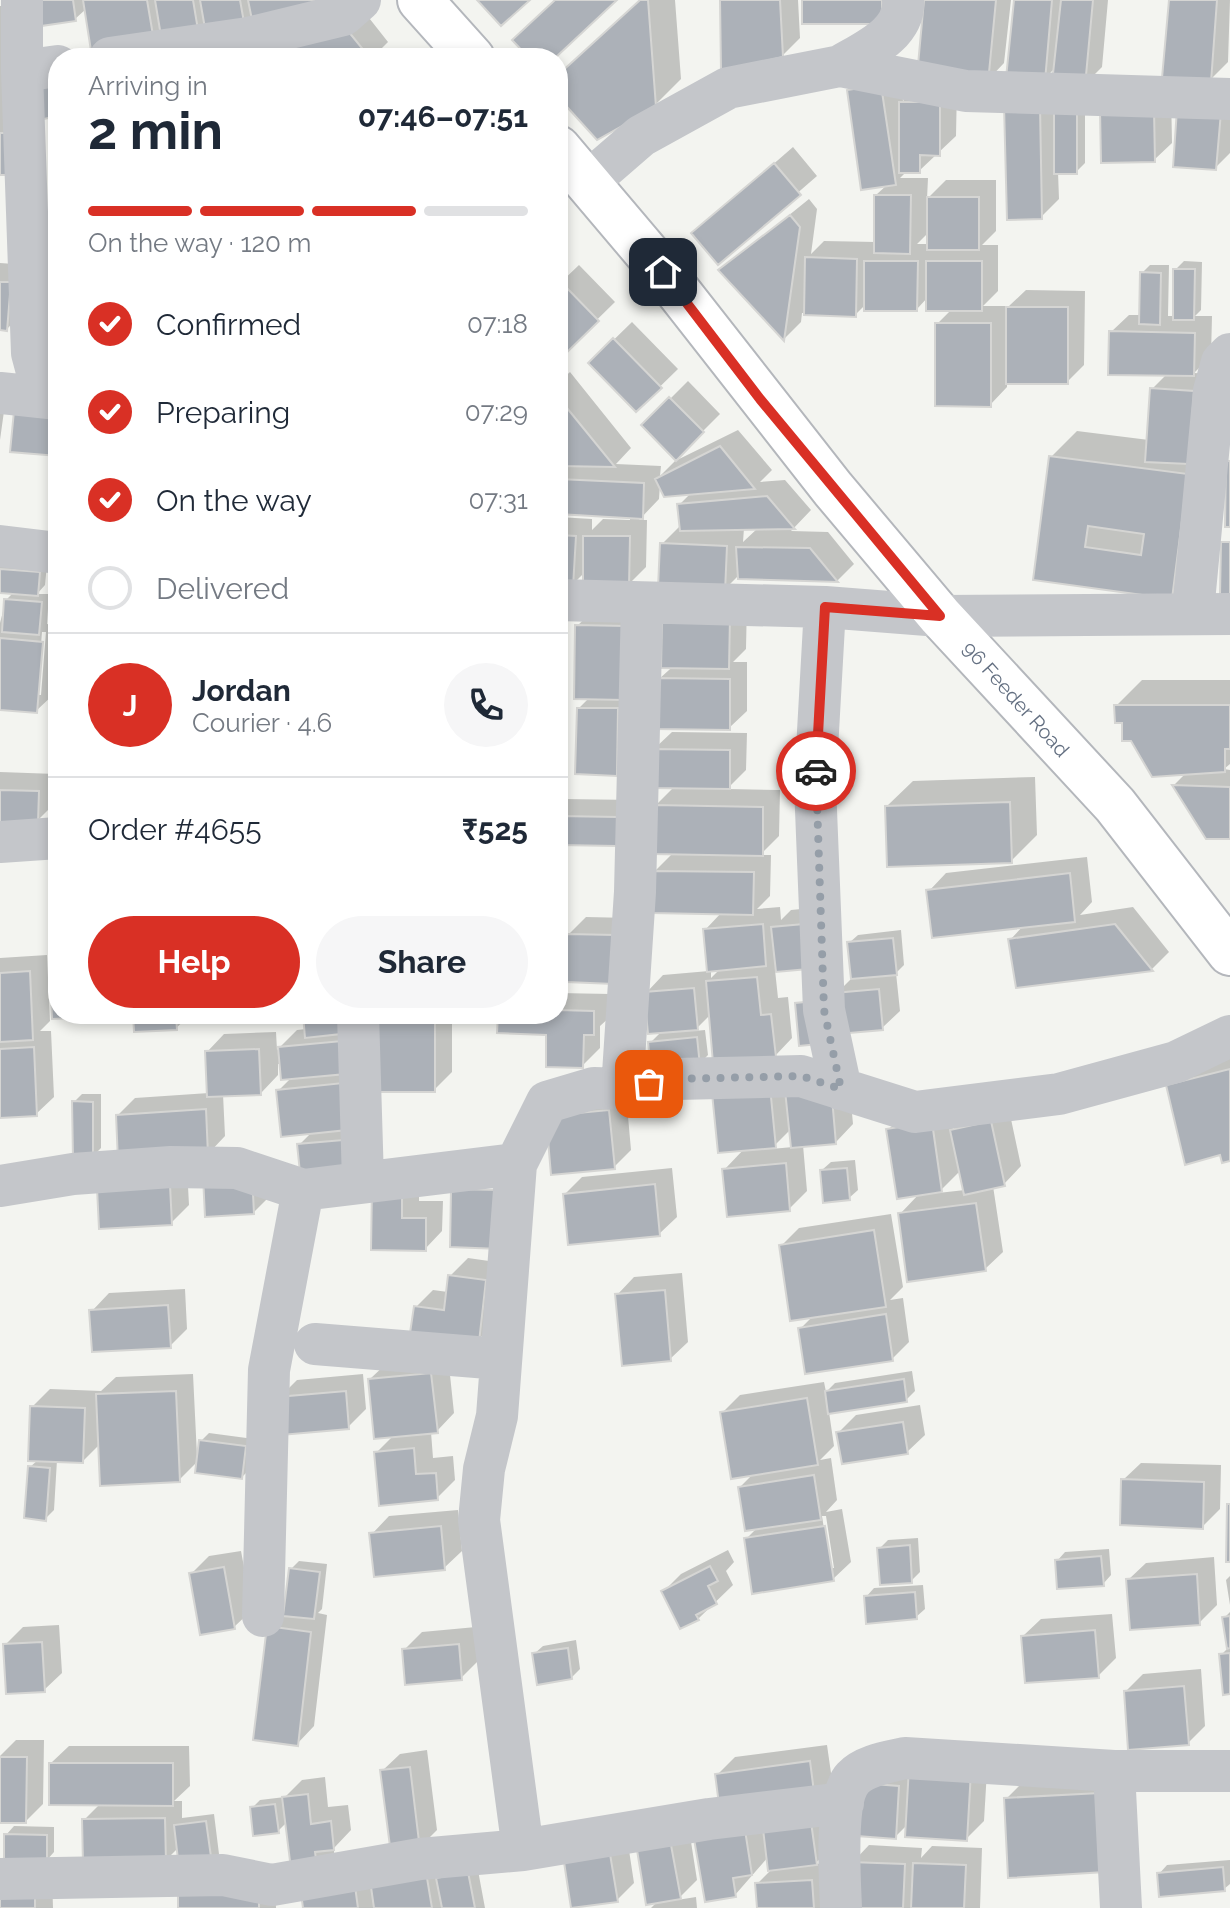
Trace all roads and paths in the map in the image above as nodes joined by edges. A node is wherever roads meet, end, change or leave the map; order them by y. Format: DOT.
graph roads {
  1 [pos="22,0"];
  2 [pos="360,0"];
  3 [pos="420,0"];
  4 [pos="903,0"];
  5 [pos="179,48"];
  6 [pos="463,48"];
  7 [pos="840,66"];
  8 [pos="40,68"];
  9 [pos="1230,99"];
  10 [pos="568,159"];
  11 [pos="589,181"];
  12 [pos="1230,354"];
  13 [pos="48,390"];
  14 [pos="0,393"];
  15 [pos="48,397"];
  16 [pos="0,546"];
  17 [pos="48,552"];
  18 [pos="568,600"];
  19 [pos="642,603"];
  20 [pos="825,607"];
  21 [pos="1211,613"];
  22 [pos="940,616"];
  23 [pos="48,839"];
  24 [pos="0,842"];
  25 [pos="1230,953"];
  26 [pos="358,1024"];
  27 [pos="1230,1036"];
  28 [pos="622,1089"];
  29 [pos="841,1089"];
  30 [pos="516,1164"];
  31 [pos="363,1181"];
  32 [pos="0,1186"];
  33 [pos="303,1190"];
  34 [pos="315,1344"];
  35 [pos="501,1359"];
  36 [pos="263,1616"];
  37 [pos="1114,1771"];
  38 [pos="1230,1771"];
  39 [pos="843,1803"];
  40 [pos="523,1850"];
  41 [pos="0,1879"];
  42 [pos="274,1896"];
  43 [pos="841,1908"];
  44 [pos="1121,1908"];
  1 -- 8 [label="street"];
  2 -- 5 [label="street"];
  3 -- 6 [label="main road"];
  4 -- 7 [label="street"];
  7 -- 9 [label="street"];
  7 -- 11 [label="street"];
  8 -- 13 [label="street"];
  10 -- 11 [label="main road, 96 Feeder Road"];
  11 -- 22 [label="main road, 96 Feeder Road"];
  12 -- 21 [label="street"];
  14 -- 15 [label="street"];
  16 -- 17 [label="street"];
  18 -- 19 [label="street"];
  19 -- 20 [label="street"];
  19 -- 28 [label="street"];
  20 -- 22 [label="street"];
  20 -- 29 [label="street"];
  21 -- 22 [label="street"];
  22 -- 25 [label="main road, 96 Feeder Road"];
  23 -- 24 [label="street"];
  26 -- 31 [label="street"];
  27 -- 29 [label="street"];
  28 -- 29 [label="street"];
  28 -- 30 [label="street"];
  30 -- 31 [label="street"];
  30 -- 35 [label="street"];
  31 -- 33 [label="street"];
  32 -- 33 [label="street"];
  33 -- 36 [label="street"];
  34 -- 35 [label="street"];
  35 -- 40 [label="street"];
  37 -- 38 [label="street"];
  37 -- 39 [label="street"];
  37 -- 44 [label="street"];
  39 -- 40 [label="street"];
  39 -- 43 [label="street"];
  40 -- 42 [label="street"];
  41 -- 42 [label="street"];
}
